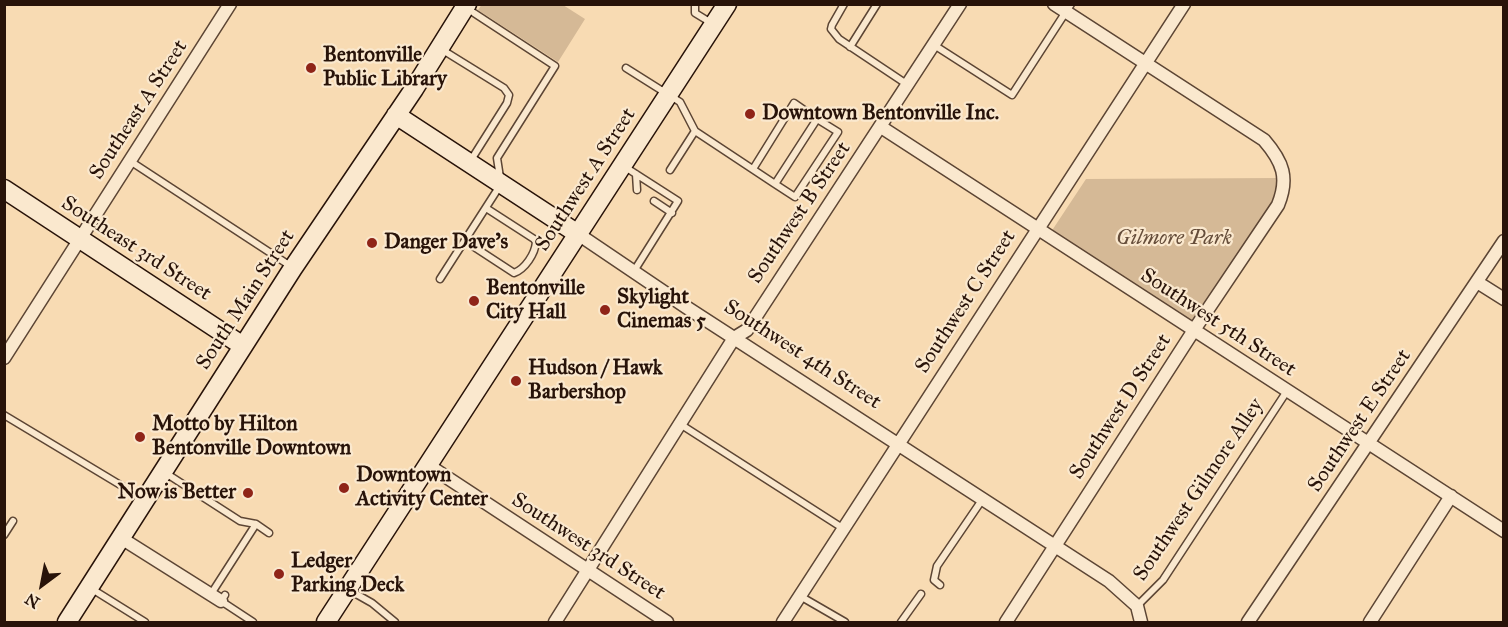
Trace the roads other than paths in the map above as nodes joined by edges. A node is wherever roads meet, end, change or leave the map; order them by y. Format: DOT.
graph roads {
  1 [pos="230,4"];
  2 [pos="695,4"];
  3 [pos="727,4"];
  4 [pos="877,4"];
  5 [pos="960,4"];
  6 [pos="1054,4"];
  7 [pos="1184,4"];
  8 [pos="841,6"];
  9 [pos="1069,8"];
  10 [pos="471,9"];
  11 [pos="714,24"];
  12 [pos="934,45"];
  13 [pos="850,47"];
  14 [pos="440,48"];
  15 [pos="1146,63"];
  16 [pos="626,68"];
  17 [pos="908,85"];
  18 [pos="668,95"];
  19 [pos="396,116"];
  20 [pos="817,119"];
  21 [pos="881,127"];
  22 [pos="695,131"];
  23 [pos="130,161"];
  24 [pos="469,163"];
  25 [pos="753,169"];
  26 [pos="629,170"];
  27 [pos="670,170"];
  28 [pos="501,183"];
  29 [pos="775,184"];
  30 [pos="4,189"];
  31 [pos="637,190"];
  32 [pos="654,201"];
  33 [pos="486,208"];
  34 [pos="672,213"];
  35 [pos="1037,229"];
  36 [pos="578,234"];
  37 [pos="80,239"];
  38 [pos="465,241"];
  39 [pos="1503,241"];
  40 [pos="293,268"];
  41 [pos="634,271"];
  42 [pos="441,279"];
  43 [pos="1477,282"];
  44 [pos="1503,299"];
  45 [pos="1194,330"];
  46 [pos="734,338"];
  47 [pos="243,346"];
  48 [pos="4,358"];
  49 [pos="1287,391"];
  50 [pos="4,415"];
  51 [pos="680,424"];
  52 [pos="898,443"];
  53 [pos="1368,443"];
  54 [pos="428,465"];
  55 [pos="164,471"];
  56 [pos="1451,496"];
  57 [pos="983,499"];
  58 [pos="145,500"];
  59 [pos="13,520"];
  60 [pos="256,524"];
  61 [pos="844,529"];
  62 [pos="1503,531"];
  63 [pos="269,532"];
  64 [pos="4,535"];
  65 [pos="121,538"];
  66 [pos="1055,546"];
  67 [pos="588,570"];
  68 [pos="940,585"];
  69 [pos="89,587"];
  70 [pos="348,589"];
  71 [pos="921,594"];
  72 [pos="800,596"];
  73 [pos="219,597"];
  74 [pos="1137,606"];
  75 [pos="67,622"];
  76 [pos="145,622"];
  77 [pos="253,622"];
  78 [pos="326,622"];
  79 [pos="395,622"];
  80 [pos="555,622"];
  81 [pos="667,622"];
  82 [pos="783,622"];
  83 [pos="845,622"];
  84 [pos="901,622"];
  85 [pos="1006,622"];
  86 [pos="1141,622"];
  87 [pos="1248,622"];
  88 [pos="1370,622"];
  1 -- 23 [label="street, Southeast A Street"];
  2 -- 11 [label="lane"];
  3 -- 11 [label="street, Southwest A Street"];
  4 -- 13 [label="lane"];
  5 -- 12 [label="street, Southwest B Street"];
  6 -- 9 [label="street"];
  7 -- 15 [label="street, Southwest C Street"];
  8 -- 13 [label="lane"];
  9 -- 12 [label="lane"];
  9 -- 15 [label="street"];
  10 -- 14 [label="street, South Main Street"];
  10 -- 28 [label="lane"];
  11 -- 18 [label="street, Southwest A Street"];
  12 -- 17 [label="street, Southwest B Street"];
  13 -- 17 [label="lane"];
  14 -- 19 [label="street, South Main Street"];
  14 -- 24 [label="lane"];
  15 -- 35 [label="street, Southwest C Street"];
  15 -- 45 [label="street, Southwest D Street"];
  16 -- 18 [label="lane"];
  17 -- 21 [label="street, Southwest B Street"];
  18 -- 22 [label="lane"];
  18 -- 26 [label="street, Southwest A Street"];
  19 -- 24 [label="street, Southwest 4th Street"];
  19 -- 40 [label="street, South Main Street"];
  20 -- 25 [label="lane"];
  20 -- 29 [label="lane"];
  20 -- 29 [label="lane"];
  21 -- 35 [label="street, Southwest 5th Street"];
  21 -- 46 [label="street, Southwest B Street"];
  22 -- 25 [label="lane"];
  22 -- 27 [label="lane"];
  23 -- 37 [label="street, Southeast A Street"];
  23 -- 40 [label="lane"];
  24 -- 28 [label="street, Southwest 4th Street"];
  25 -- 29 [label="lane"];
  26 -- 31 [label="lane"];
  26 -- 34 [label="lane"];
  26 -- 36 [label="street, Southwest A Street"];
  28 -- 33 [label="lane"];
  28 -- 36 [label="street, Southwest 4th Street"];
  30 -- 37 [label="street, Southeast 3rd Street"];
  32 -- 34 [label="lane"];
  33 -- 38 [label="lane"];
  33 -- 38 [label="lane"];
  34 -- 41 [label="lane"];
  35 -- 45 [label="street, Southwest 5th Street"];
  35 -- 52 [label="street, Southwest C Street"];
  36 -- 41 [label="street, Southwest 4th Street"];
  36 -- 54 [label="street, Southwest A Street"];
  37 -- 47 [label="street, Southeast 3rd Street"];
  37 -- 48 [label="street, Southeast A Street"];
  38 -- 42 [label="lane"];
  39 -- 43 [label="street, Southwest E Street"];
  40 -- 47 [label="street, South Main Street"];
  41 -- 46 [label="street, Southwest 4th Street"];
  43 -- 44 [label="street"];
  43 -- 53 [label="street, Southwest E Street"];
  45 -- 49 [label="street, Southwest 5th Street"];
  45 -- 66 [label="street, Southwest D Street"];
  46 -- 51 [label="street, Southwest B Street"];
  46 -- 52 [label="street, Southwest 4th Street"];
  47 -- 55 [label="street, South Main Street"];
  49 -- 53 [label="street, Southwest 5th Street"];
  49 -- 74 [label="lane, Southwest Gilmore Alley"];
  50 -- 58 [label="lane"];
  51 -- 61 [label="lane"];
  51 -- 67 [label="street, Southwest B Street"];
  52 -- 57 [label="street, Southwest 4th Street"];
  52 -- 61 [label="street, Southwest C Street"];
  53 -- 56 [label="street, Southwest 5th Street"];
  53 -- 87 [label="street, Southwest E Street"];
  54 -- 67 [label="street, Southwest 3rd Street"];
  54 -- 70 [label="street, Southwest A Street"];
  55 -- 58 [label="street, South Main Street"];
  55 -- 60 [label="lane"];
  56 -- 62 [label="street, Southwest 5th Street"];
  56 -- 88 [label="street"];
  57 -- 66 [label="street, Southwest 4th Street"];
  57 -- 68 [label="lane"];
  58 -- 65 [label="street, South Main Street"];
  59 -- 64 [label="lane"];
  60 -- 63 [label="lane"];
  60 -- 73 [label="lane"];
  61 -- 72 [label="street, Southwest C Street"];
  65 -- 69 [label="street, South Main Street"];
  65 -- 73 [label="street"];
  66 -- 74 [label="street, Southwest 4th Street"];
  66 -- 85 [label="street, Southwest D Street"];
  67 -- 80 [label="street, Southwest B Street"];
  67 -- 81 [label="street, Southwest 3rd Street"];
  69 -- 75 [label="street, South Main Street"];
  69 -- 76 [label="lane"];
  70 -- 78 [label="street, Southwest A Street"];
  70 -- 79 [label="lane"];
  71 -- 84 [label="lane"];
  72 -- 82 [label="street, Southwest C Street"];
  72 -- 83 [label="lane"];
  73 -- 77 [label="lane"];
  74 -- 86 [label="street"];
}
